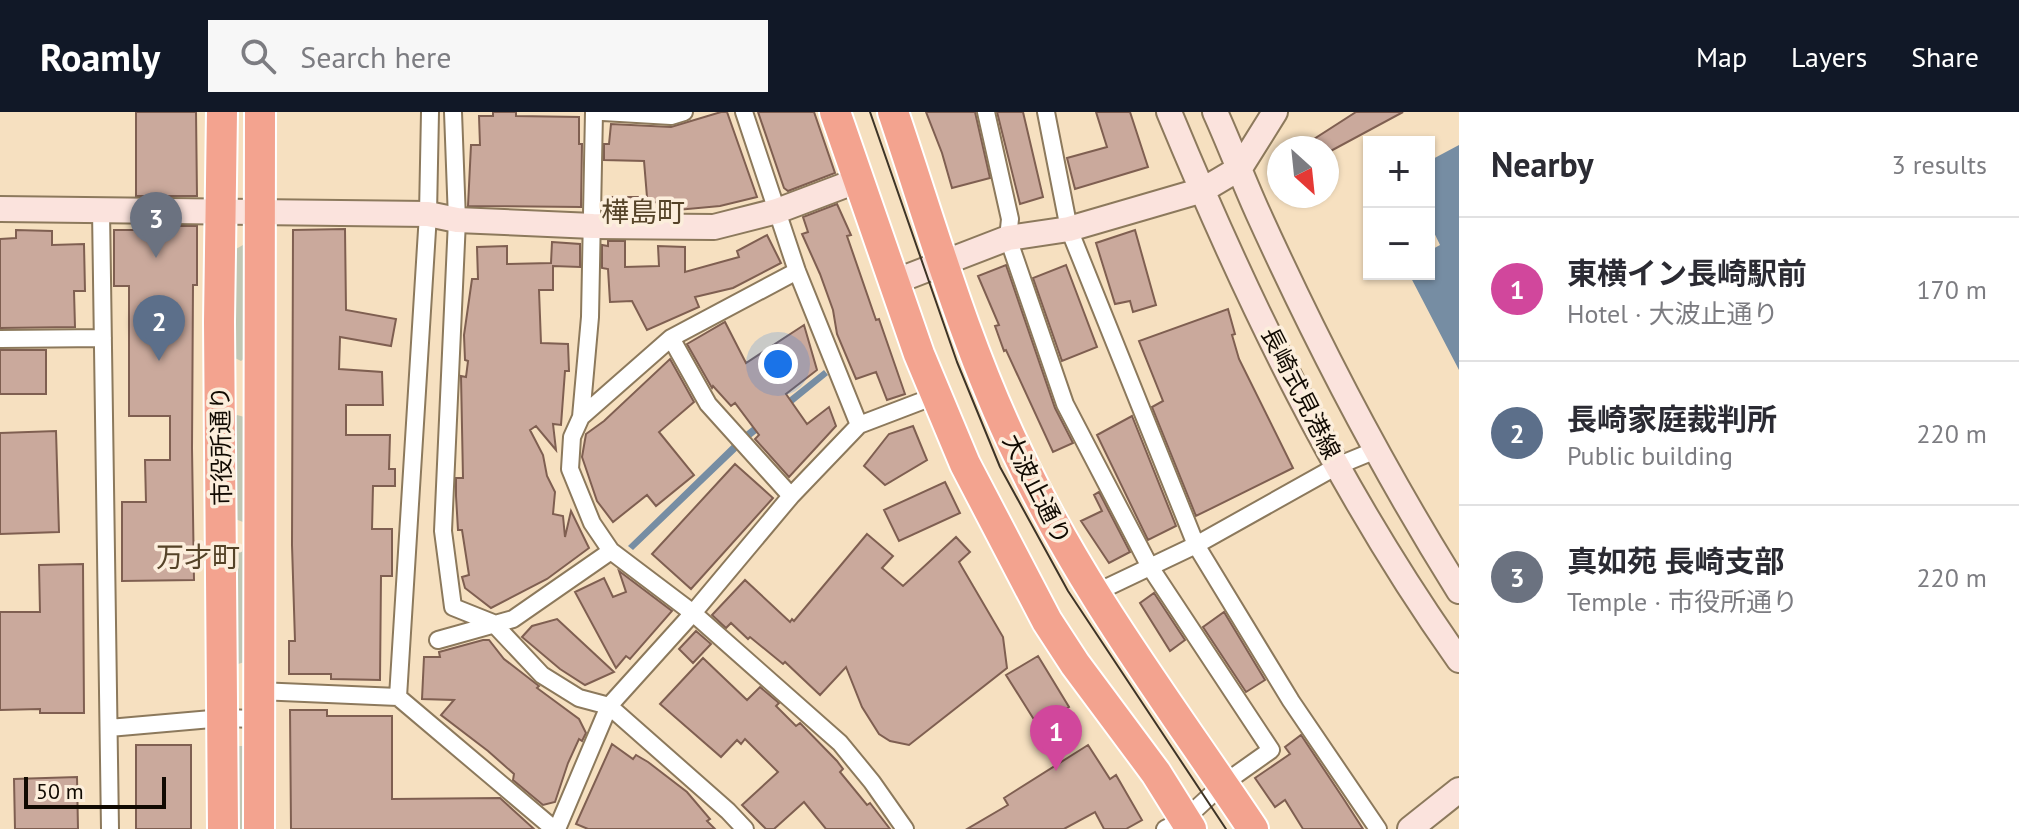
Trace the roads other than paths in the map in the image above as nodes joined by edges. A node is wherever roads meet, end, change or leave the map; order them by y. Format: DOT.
graph roads {
  1 [pos="222,112"];
  2 [pos="260,112"];
  3 [pos="430,112"];
  4 [pos="453,112"];
  5 [pos="594,112"];
  6 [pos="603,112"];
  7 [pos="684,112"];
  8 [pos="744,112"];
  9 [pos="835,112"];
  10 [pos="893,112"];
  11 [pos="986,112"];
  12 [pos="1046,112"];
  13 [pos="1169,112"];
  14 [pos="1215,112"];
  15 [pos="1275,112"];
  16 [pos="1240,168"];
  17 [pos="859,180"];
  18 [pos="1203,190"];
  19 [pos="0,209"];
  20 [pos="101,210"];
  21 [pos="777,211"];
  22 [pos="259,212"];
  23 [pos="220,213"];
  24 [pos="428,214"];
  25 [pos="457,220"];
  26 [pos="593,226"];
  27 [pos="1069,229"];
  28 [pos="1008,238"];
  29 [pos="943,265"];
  30 [pos="797,271"];
  31 [pos="894,282"];
  32 [pos="103,338"];
  33 [pos="671,338"];
  34 [pos="0,339"];
  35 [pos="935,396"];
  36 [pos="581,417"];
  37 [pos="859,425"];
  38 [pos="1376,450"];
  39 [pos="1337,466"];
  40 [pos="791,496"];
  41 [pos="1196,545"];
  42 [pos="611,551"];
  43 [pos="1150,567"];
  44 [pos="1459,591"];
  45 [pos="1093,594"];
  46 [pos="693,613"];
  47 [pos="493,623"];
  48 [pos="438,640"];
  49 [pos="1459,660"];
  50 [pos="398,697"];
  51 [pos="258,705"];
  52 [pos="609,706"];
  53 [pos="223,718"];
  54 [pos="109,728"];
  55 [pos="1223,784"];
  56 [pos="1459,790"];
  57 [pos="1180,826"];
  58 [pos="110,829"];
  59 [pos="223,829"];
  60 [pos="259,829"];
  61 [pos="555,829"];
  62 [pos="745,829"];
  63 [pos="905,829"];
  64 [pos="1253,829"];
  65 [pos="1378,829"];
  66 [pos="1410,829"];
  1 -- 23 [label="highway, 市役所通り"];
  2 -- 22 [label="highway, 市役所通り"];
  3 -- 24 [label="street"];
  4 -- 25 [label="street"];
  5 -- 26 [label="street"];
  6 -- 7 [label="street"];
  8 -- 21 [label="street"];
  9 -- 17 [label="highway"];
  10 -- 29 [label="highway, 大波止通り"];
  11 -- 28 [label="street"];
  12 -- 27 [label="street"];
  13 -- 18 [label="street, 長崎式見港線"];
  14 -- 16 [label="street, 長崎式見港線"];
  15 -- 16 [label="street"];
  16 -- 18 [label="street"];
  16 -- 38 [label="street, 長崎式見港線"];
  17 -- 21 [label="street"];
  17 -- 31 [label="highway"];
  18 -- 27 [label="street"];
  18 -- 39 [label="street, 長崎式見港線"];
  19 -- 20 [label="street"];
  20 -- 23 [label="street"];
  20 -- 32 [label="street"];
  21 -- 26 [label="street"];
  21 -- 30 [label="street"];
  22 -- 23 [label="street"];
  22 -- 24 [label="street"];
  22 -- 51 [label="highway, 市役所通り"];
  23 -- 53 [label="highway, 市役所通り"];
  24 -- 25 [label="street"];
  24 -- 50 [label="street"];
  25 -- 26 [label="street"];
  25 -- 47 [label="street"];
  26 -- 36 [label="street"];
  27 -- 28 [label="street"];
  27 -- 41 [label="street"];
  28 -- 29 [label="street"];
  28 -- 43 [label="street"];
  29 -- 31 [label="street"];
  29 -- 45 [label="highway, 大波止通り"];
  30 -- 33 [label="street"];
  30 -- 37 [label="street"];
  31 -- 35 [label="highway"];
  32 -- 34 [label="street"];
  32 -- 54 [label="street"];
  33 -- 36 [label="street"];
  33 -- 40 [label="street"];
  35 -- 37 [label="street"];
  35 -- 57 [label="highway"];
  36 -- 42 [label="street"];
  37 -- 40 [label="street"];
  38 -- 39 [label="street"];
  38 -- 44 [label="street, 長崎式見港線"];
  39 -- 41 [label="street"];
  39 -- 49 [label="street, 長崎式見港線"];
  40 -- 46 [label="street"];
  41 -- 43 [label="street"];
  41 -- 65 [label="street"];
  42 -- 46 [label="street"];
  42 -- 47 [label="street"];
  43 -- 45 [label="street"];
  43 -- 55 [label="street"];
  45 -- 55 [label="highway, 大波止通り"];
  46 -- 52 [label="street"];
  46 -- 63 [label="street"];
  47 -- 48 [label="street"];
  47 -- 52 [label="street"];
  50 -- 51 [label="street"];
  50 -- 61 [label="street"];
  51 -- 53 [label="street"];
  51 -- 60 [label="highway, 市役所通り"];
  52 -- 61 [label="street"];
  52 -- 62 [label="street"];
  53 -- 54 [label="street"];
  53 -- 59 [label="highway, 市役所通り"];
  54 -- 58 [label="street"];
  55 -- 57 [label="street"];
  55 -- 64 [label="highway, 大波止通り"];
  56 -- 66 [label="street"];
}
